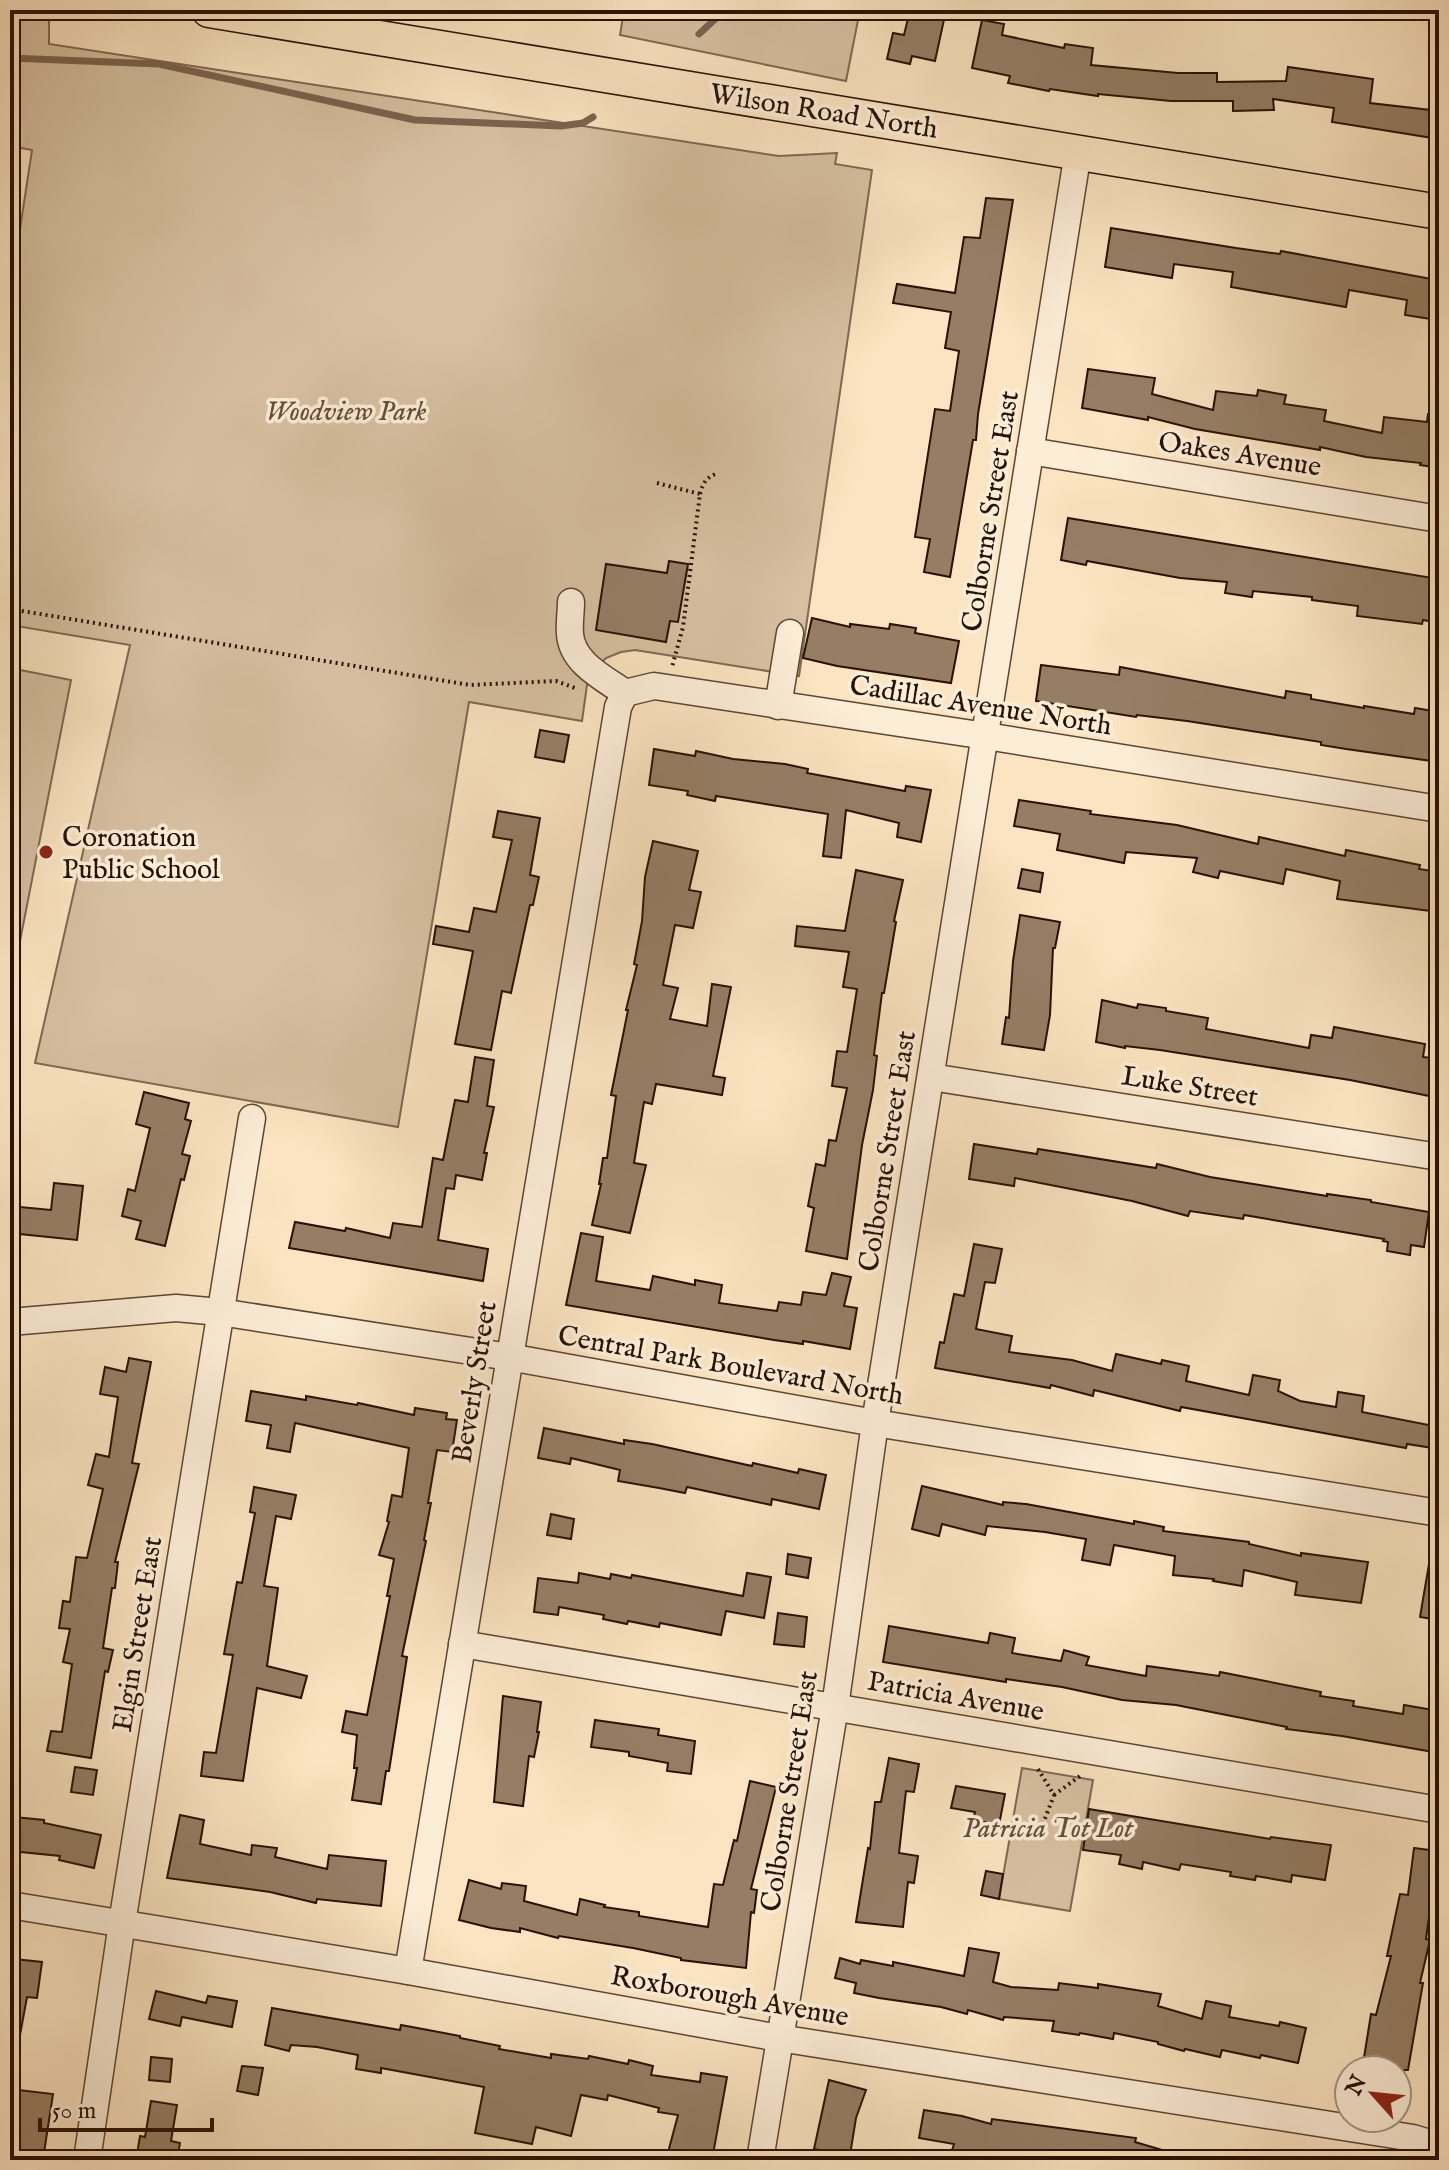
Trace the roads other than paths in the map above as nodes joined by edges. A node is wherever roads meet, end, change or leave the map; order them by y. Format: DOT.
graph roads {
  1 [pos="209,10"];
  2 [pos="312,18"];
  3 [pos="1078,152"];
  4 [pos="1439,212"];
  5 [pos="1030,451"];
  6 [pos="1439,519"];
  7 [pos="571,602"];
  8 [pos="790,633"];
  9 [pos="625,693"];
  10 [pos="778,706"];
  11 [pos="986,736"];
  12 [pos="1439,809"];
  13 [pos="931,1077"];
  14 [pos="252,1118"];
  15 [pos="1439,1157"];
  16 [pos="220,1312"];
  17 [pos="10,1322"];
  18 [pos="509,1357"];
  19 [pos="875,1423"];
  20 [pos="1439,1513"];
  21 [pos="462,1644"];
  22 [pos="835,1707"];
  23 [pos="1439,1810"];
  24 [pos="10,1905"];
  25 [pos="122,1923"];
  26 [pos="408,1971"];
  27 [pos="779,2038"];
  28 [pos="1439,2146"];
  29 [pos="87,2160"];
  30 [pos="760,2160"];
  1 -- 2 [label="main road, Wilson Road North"];
  2 -- 3 [label="main road, Wilson Road North"];
  3 -- 4 [label="main road, Wilson Road North"];
  3 -- 5 [label="street, Colborne Street East"];
  5 -- 6 [label="street, Oakes Avenue"];
  5 -- 11 [label="street, Colborne Street East"];
  7 -- 9 [label="street"];
  8 -- 10 [label="street"];
  9 -- 10 [label="street, Cadillac Avenue North"];
  9 -- 18 [label="street, Beverly Street"];
  10 -- 11 [label="street, Cadillac Avenue North"];
  11 -- 12 [label="street, Cadillac Avenue North"];
  11 -- 13 [label="street, Colborne Street East"];
  13 -- 15 [label="street, Luke Street"];
  13 -- 19 [label="street, Colborne Street East"];
  14 -- 16 [label="street, Elgin Street East"];
  16 -- 17 [label="street, Central Park Boulevard North"];
  16 -- 18 [label="street, Central Park Boulevard North"];
  16 -- 25 [label="street, Elgin Street East"];
  18 -- 19 [label="street, Central Park Boulevard North"];
  18 -- 21 [label="street, Beverly Street"];
  19 -- 20 [label="street, Central Park Boulevard North"];
  19 -- 22 [label="street, Colborne Street East"];
  21 -- 22 [label="street, Patricia Avenue"];
  21 -- 26 [label="street, Beverly Street"];
  22 -- 23 [label="street, Patricia Avenue"];
  22 -- 27 [label="street, Colborne Street East"];
  24 -- 25 [label="street, Roxborough Avenue"];
  25 -- 26 [label="street, Roxborough Avenue"];
  25 -- 29 [label="street, Elgin Street East"];
  26 -- 27 [label="street, Roxborough Avenue"];
  27 -- 28 [label="street, Roxborough Avenue"];
  27 -- 30 [label="street, Colborne Street East"];
}
